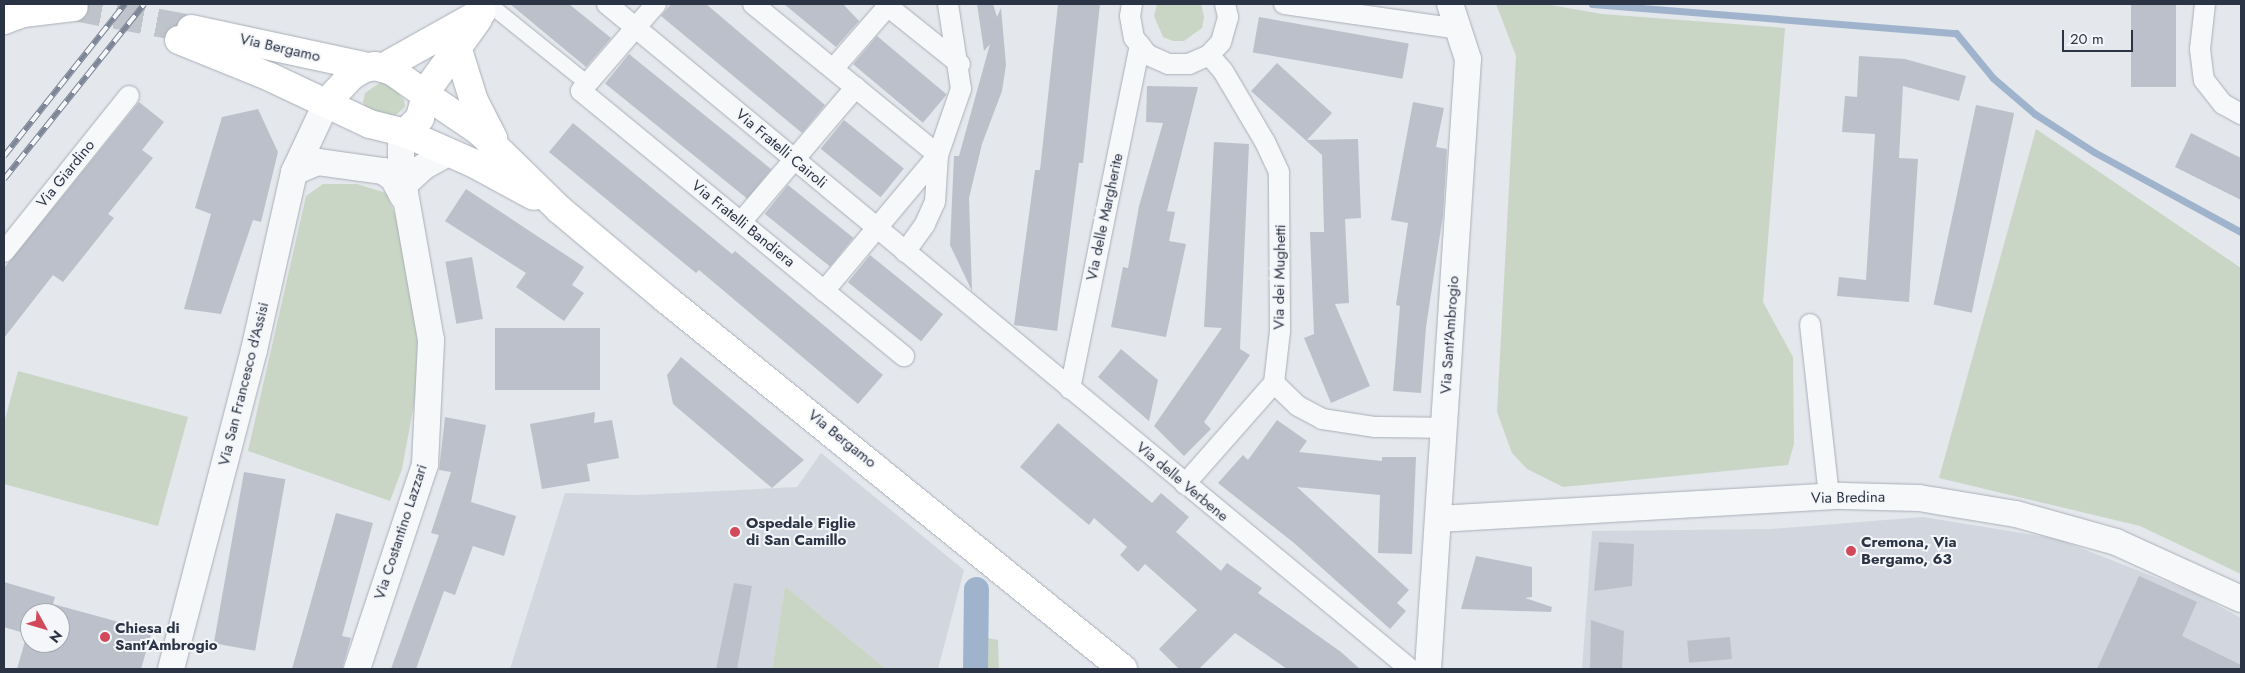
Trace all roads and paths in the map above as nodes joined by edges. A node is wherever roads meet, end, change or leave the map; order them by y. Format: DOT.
graph roads {
  1 [pos="607,4"];
  2 [pos="656,4"];
  3 [pos="753,4"];
  4 [pos="948,4"];
  5 [pos="1132,4"];
  6 [pos="1226,4"];
  7 [pos="1284,4"];
  8 [pos="1450,4"];
  9 [pos="2205,4"];
  10 [pos="887,5"];
  11 [pos="74,7"];
  12 [pos="487,7"];
  13 [pos="4,20"];
  14 [pos="636,28"];
  15 [pos="1459,29"];
  16 [pos="1140,45"];
  17 [pos="458,50"];
  18 [pos="1209,55"];
  19 [pos="960,64"];
  20 [pos="372,67"];
  21 [pos="833,69"];
  22 [pos="856,87"];
  23 [pos="585,88"];
  24 [pos="425,95"];
  25 [pos="129,96"];
  26 [pos="327,102"];
  27 [pos="2241,114"];
  28 [pos="356,116"];
  29 [pos="403,133"];
  30 [pos="495,144"];
  31 [pos="448,153"];
  32 [pos="938,155"];
  33 [pos="794,160"];
  34 [pos="294,172"];
  35 [pos="406,194"];
  36 [pos="560,210"];
  37 [pos="741,222"];
  38 [pos="877,228"];
  39 [pos="4,252"];
  40 [pos="906,252"];
  41 [pos="824,291"];
  42 [pos="955,293"];
  43 [pos="1810,324"];
  44 [pos="904,356"];
  45 [pos="1274,383"];
  46 [pos="1070,389"];
  47 [pos="1444,428"];
  48 [pos="1185,484"];
  49 [pos="1829,498"];
  50 [pos="1438,519"];
  51 [pos="2241,599"];
  52 [pos="171,669"];
  53 [pos="357,669"];
  54 [pos="1123,669"];
  55 [pos="1410,669"];
  56 [pos="1428,669"];
  1 -- 14 [label="street, Via Fratelli Cairoli"];
  2 -- 14 [label="street"];
  3 -- 21 [label="street"];
  4 -- 19 [label="street"];
  5 -- 16 [label="street"];
  6 -- 18 [label="street"];
  7 -- 15 [label="street"];
  8 -- 15 [label="street, Via Sant'Ambrogio"];
  9 -- 27 [label="street"];
  10 -- 19 [label="street"];
  10 -- 21 [label="street"];
  11 -- 13 [label="main road"];
  12 -- 17 [label="main road"];
  12 -- 20 [label="main road"];
  12 -- 23 [label="street"];
  14 -- 23 [label="street"];
  14 -- 33 [label="street, Via Fratelli Cairoli"];
  15 -- 47 [label="street, Via Sant'Ambrogio"];
  16 -- 18 [label="street"];
  16 -- 46 [label="street, Via delle Margherite"];
  17 -- 24 [label="main road"];
  17 -- 30 [label="main road, Via Bergamo"];
  18 -- 45 [label="street, Via dei Mughetti"];
  19 -- 32 [label="street"];
  20 -- 24 [label="main road"];
  20 -- 26 [label="main road"];
  20 -- 26 [label="main road, Via Bergamo"];
  20 -- 28 [label="main road"];
  21 -- 22 [label="street"];
  22 -- 32 [label="street"];
  22 -- 33 [label="street"];
  23 -- 37 [label="street, Via Fratelli Bandiera"];
  24 -- 29 [label="main road"];
  24 -- 30 [label="main road, Via Bergamo"];
  25 -- 39 [label="street, Via Giardino"];
  26 -- 28 [label="main road, Via Bergamo"];
  26 -- 34 [label="street, Via San Francesco d'Assisi"];
  28 -- 29 [label="main road"];
  29 -- 31 [label="main road, Via Bergamo"];
  29 -- 35 [label="street, Via Costantino Lazzari"];
  30 -- 36 [label="main road, Via Bergamo"];
  31 -- 35 [label="street"];
  31 -- 36 [label="main road, Via Bergamo"];
  32 -- 38 [label="street"];
  32 -- 40 [label="street"];
  33 -- 37 [label="street"];
  33 -- 38 [label="street, Via Fratelli Cairoli"];
  34 -- 35 [label="street"];
  34 -- 52 [label="street, Via San Francesco d'Assisi"];
  35 -- 53 [label="street, Via Costantino Lazzari"];
  36 -- 54 [label="main road, Via Bergamo"];
  37 -- 41 [label="street, Via Fratelli Bandiera"];
  38 -- 40 [label="street, Via Fratelli Cairoli"];
  38 -- 41 [label="street"];
  40 -- 42 [label="street, Via Fratelli Cairoli"];
  41 -- 44 [label="street, Via Fratelli Bandiera"];
  42 -- 46 [label="street, Via delle Verbene"];
  43 -- 49 [label="street"];
  45 -- 47 [label="street"];
  45 -- 48 [label="street"];
  46 -- 48 [label="street, Via delle Verbene"];
  47 -- 50 [label="street, Via Sant'Ambrogio"];
  48 -- 55 [label="street, Via delle Verbene"];
  49 -- 50 [label="street, Via Bredina"];
  49 -- 51 [label="street, Via Bredina"];
  50 -- 56 [label="street, Via Sant'Ambrogio"];
}
